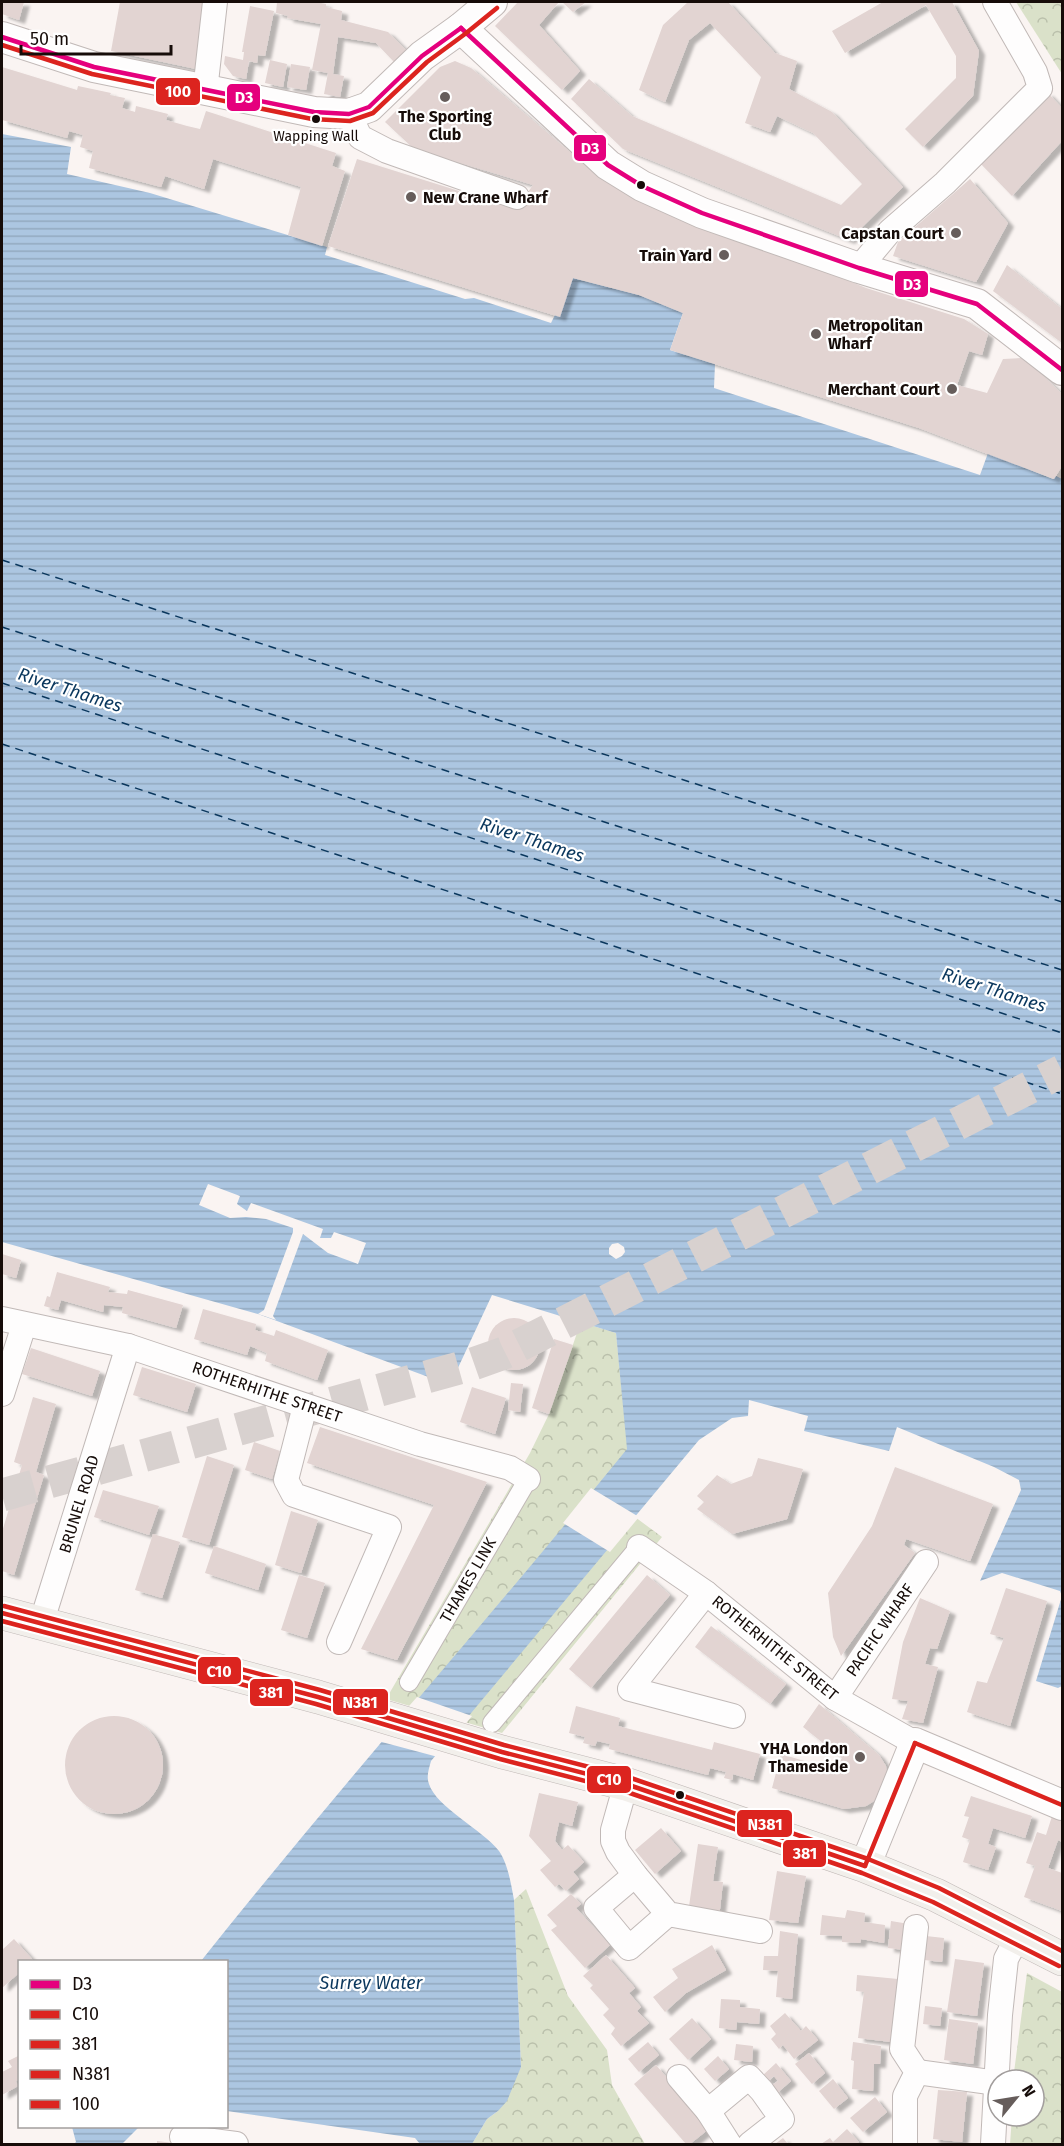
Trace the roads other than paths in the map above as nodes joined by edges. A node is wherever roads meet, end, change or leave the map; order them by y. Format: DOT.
graph roads {
  1 [pos="215,2"];
  2 [pos="492,2"];
  3 [pos="995,2"];
  4 [pos="461,28"];
  5 [pos="2,37"];
  6 [pos="205,91"];
  7 [pos="349,114"];
  8 [pos="517,197"];
  9 [pos="860,268"];
  10 [pos="1062,370"];
  11 [pos="13,1322"];
  12 [pos="128,1346"];
  13 [pos="2,1394"];
  14 [pos="305,1406"];
  15 [pos="528,1479"];
  16 [pos="639,1547"];
  17 [pos="926,1562"];
  18 [pos="706,1593"];
  19 [pos="2,1614"];
  20 [pos="41,1624"];
  21 [pos="339,1642"];
  22 [pos="409,1682"];
  23 [pos="835,1698"];
  24 [pos="733,1716"];
  25 [pos="497,1737"];
  26 [pos="915,1743"];
  27 [pos="626,1784"];
  28 [pos="1062,1805"];
  29 [pos="865,1866"];
  30 [pos="635,1875"];
  31 [pos="668,1914"];
  32 [pos="916,1928"];
  33 [pos="760,1931"];
  34 [pos="1018,1936"];
  35 [pos="1062,1959"];
  36 [pos="998,2068"];
  37 [pos="917,2072"];
  38 [pos="679,2077"];
  39 [pos="986,2081"];
  40 [pos="708,2111"];
  41 [pos="994,2128"];
  42 [pos="183,2137"];
  43 [pos="236,2145"];
  44 [pos="729,2145"];
  45 [pos="750,2145"];
  46 [pos="904,2145"];
  47 [pos="993,2145"];
  1 -- 6 [label="street"];
  2 -- 4 [label="street"];
  3 -- 9 [label="street"];
  4 -- 7 [label="street"];
  4 -- 9 [label="street"];
  5 -- 6 [label="street"];
  6 -- 7 [label="street"];
  7 -- 8 [label="street"];
  9 -- 10 [label="street"];
  11 -- 12 [label="street, ROTHERHITHE STREET"];
  11 -- 13 [label="street"];
  12 -- 14 [label="street, ROTHERHITHE STREET"];
  12 -- 20 [label="street, BRUNEL ROAD"];
  14 -- 15 [label="street, ROTHERHITHE STREET"];
  14 -- 21 [label="street"];
  15 -- 22 [label="street, THAMES LINK"];
  16 -- 18 [label="street, ROTHERHITHE STREET"];
  16 -- 25 [label="street"];
  17 -- 23 [label="street, PACIFIC WHARF"];
  18 -- 23 [label="street, ROTHERHITHE STREET"];
  18 -- 24 [label="street"];
  19 -- 20 [label="main road"];
  20 -- 25 [label="main road"];
  23 -- 26 [label="street, ROTHERHITHE STREET"];
  25 -- 27 [label="main road"];
  26 -- 28 [label="street, ROTHERHITHE STREET"];
  26 -- 29 [label="street"];
  27 -- 29 [label="main road"];
  27 -- 30 [label="street"];
  29 -- 34 [label="main road"];
  30 -- 31 [label="street"];
  30 -- 31 [label="street"];
  31 -- 33 [label="street"];
  32 -- 37 [label="street"];
  34 -- 35 [label="main road"];
  34 -- 36 [label="street"];
  37 -- 39 [label="street"];
  37 -- 46 [label="street"];
  38 -- 40 [label="street"];
  40 -- 44 [label="street"];
  40 -- 45 [label="street"];
  41 -- 47 [label="street"];
  42 -- 43 [label="street"];
}
